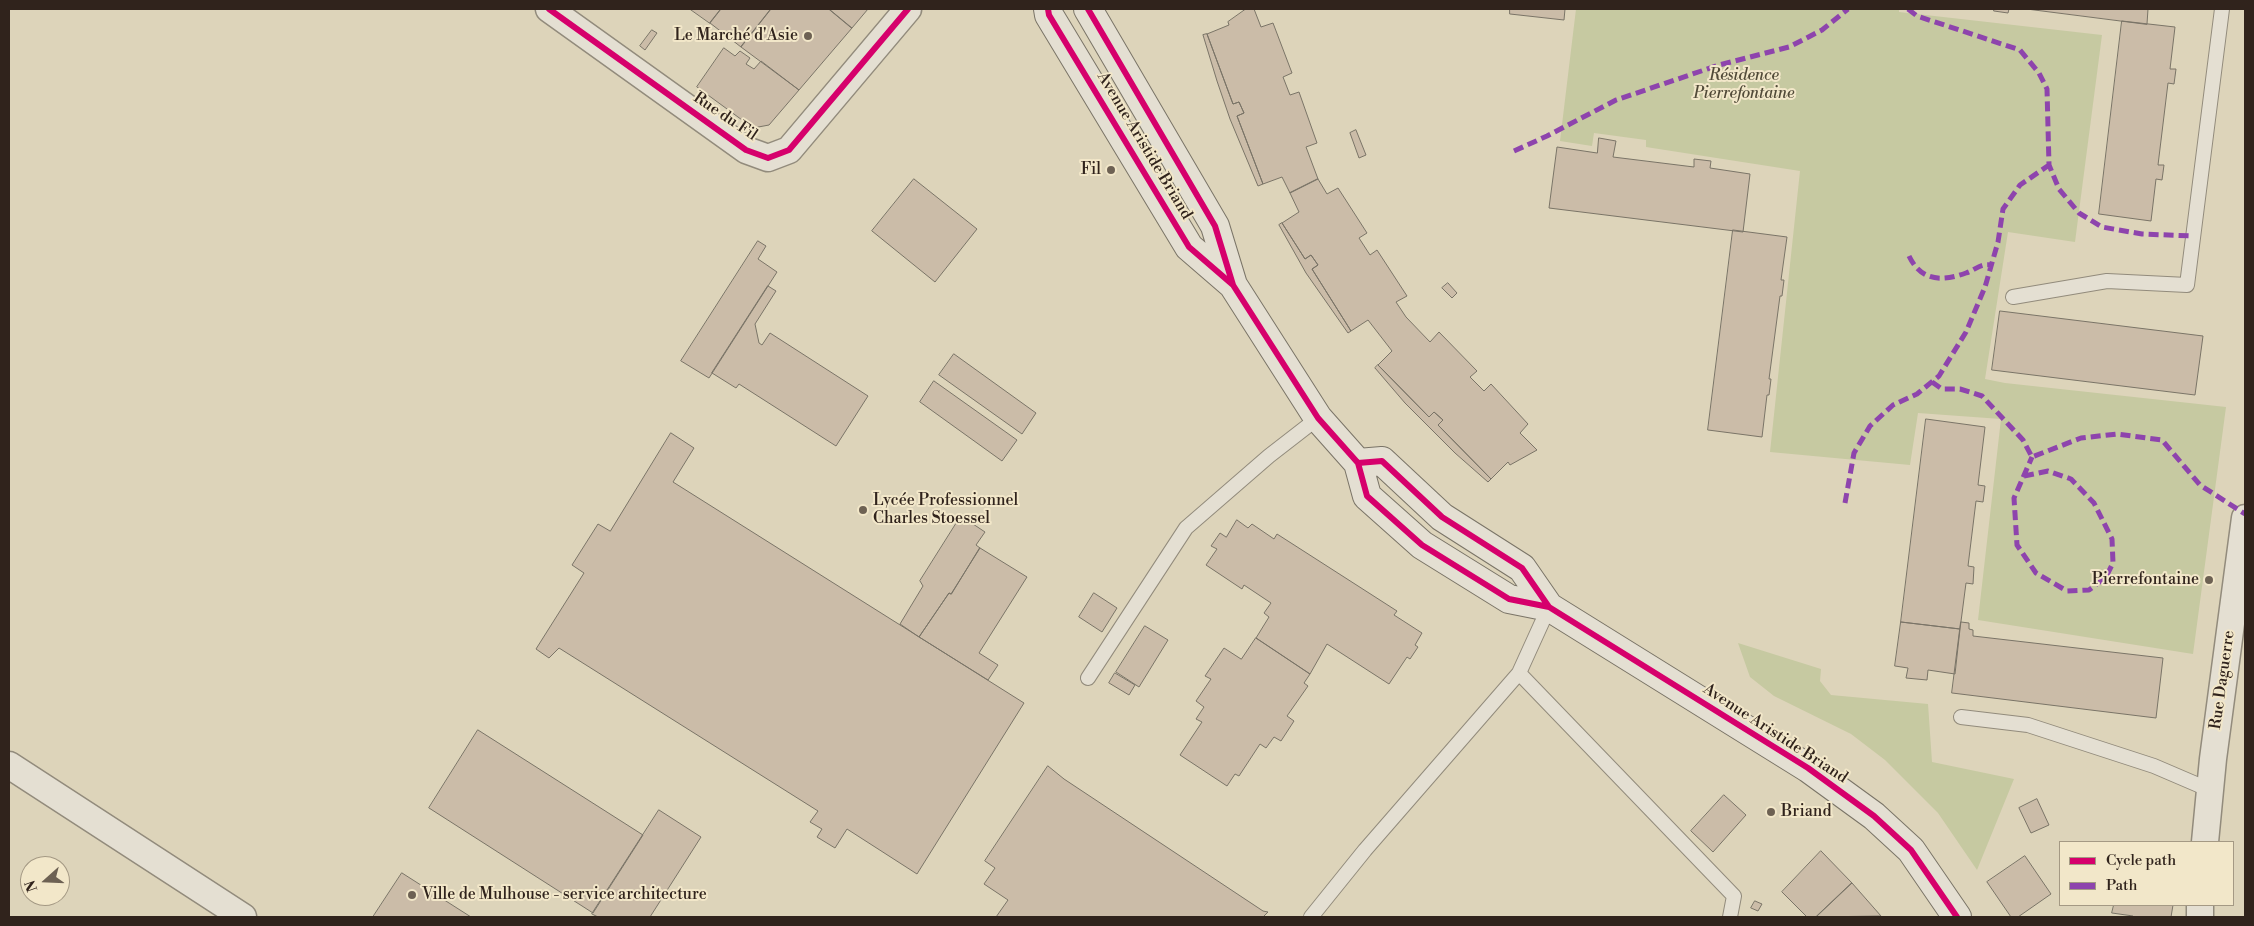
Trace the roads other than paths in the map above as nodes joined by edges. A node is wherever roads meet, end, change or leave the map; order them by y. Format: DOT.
graph roads {
  1 [pos="549,9"];
  2 [pos="908,9"];
  3 [pos="1048,9"];
  4 [pos="1088,9"];
  5 [pos="2222,9"];
  6 [pos="1233,285"];
  7 [pos="2013,298"];
  8 [pos="1318,418"];
  9 [pos="2245,518"];
  10 [pos="1549,607"];
  11 [pos="1519,673"];
  12 [pos="1088,678"];
  13 [pos="1960,717"];
  14 [pos="9,765"];
  15 [pos="2210,790"];
  16 [pos="2205,841"];
  17 [pos="242,917"];
  18 [pos="1311,917"];
  19 [pos="1730,917"];
  20 [pos="1957,917"];
  1 -- 2 [label="street, Rue du Fil"];
  3 -- 6 [label="main road, Avenue Aristide Briand"];
  4 -- 6 [label="main road, Avenue Aristide Briand"];
  5 -- 7 [label="lane"];
  6 -- 8 [label="main road, Avenue Aristide Briand"];
  8 -- 10 [label="main road, Avenue Aristide Briand"];
  8 -- 12 [label="lane"];
  9 -- 15 [label="street, Rue Daguerre"];
  10 -- 11 [label="lane"];
  10 -- 20 [label="main road, Avenue Aristide Briand"];
  11 -- 18 [label="lane"];
  11 -- 19 [label="lane"];
  13 -- 15 [label="lane"];
  14 -- 17 [label="street"];
  15 -- 16 [label="street, Rue Daguerre"];
}
